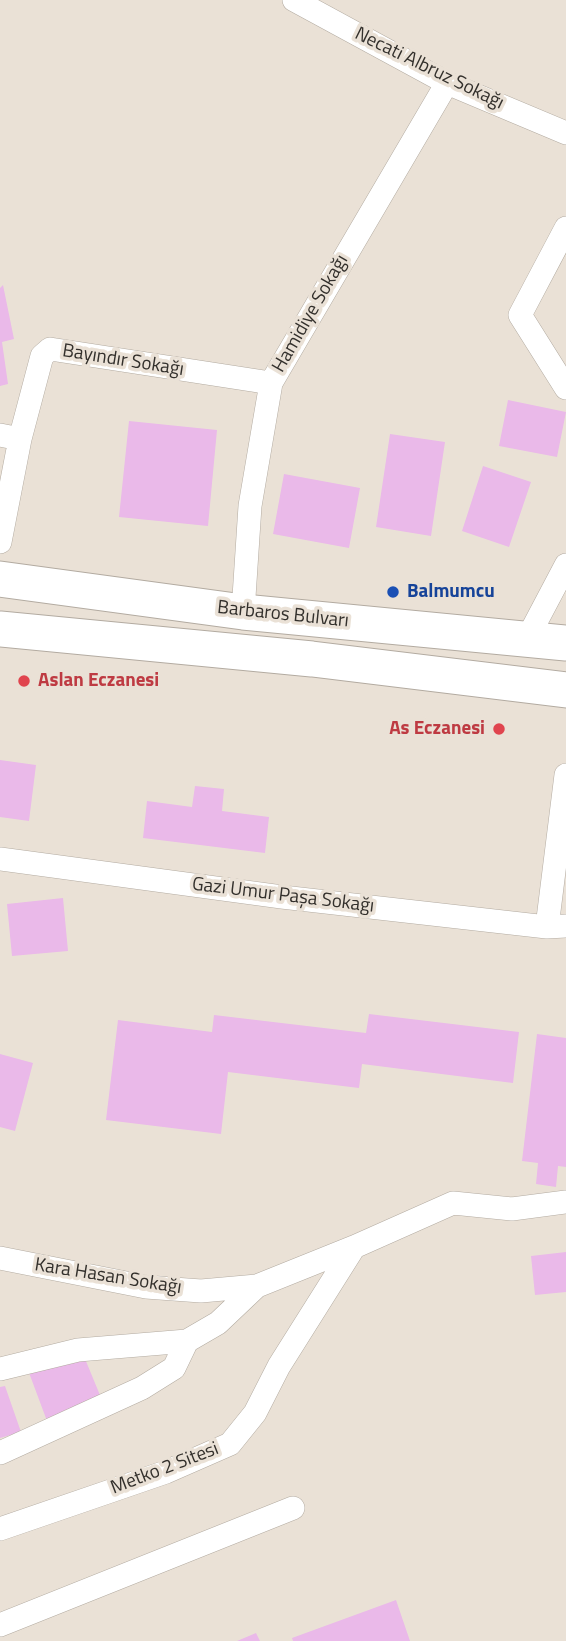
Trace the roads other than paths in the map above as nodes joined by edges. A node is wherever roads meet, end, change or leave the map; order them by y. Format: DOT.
graph roads {
  1 [pos="294,0"];
  2 [pos="447,83"];
  3 [pos="566,133"];
  4 [pos="566,228"];
  5 [pos="271,383"];
  6 [pos="566,388"];
  7 [pos="10,437"];
  8 [pos="0,542"];
  9 [pos="566,565"];
  10 [pos="0,579"];
  11 [pos="243,612"];
  12 [pos="0,629"];
  13 [pos="527,639"];
  14 [pos="566,643"];
  15 [pos="365,665"];
  16 [pos="566,690"];
  17 [pos="565,787"];
  18 [pos="0,859"];
  19 [pos="557,927"];
  20 [pos="566,1202"];
  21 [pos="354,1247"];
  22 [pos="0,1258"];
  23 [pos="257,1286"];
  24 [pos="187,1341"];
  25 [pos="0,1369"];
  26 [pos="0,1453"];
  27 [pos="293,1508"];
  28 [pos="0,1529"];
  29 [pos="0,1625"];
  1 -- 2 [label="street, Necati Albruz Sokağı"];
  2 -- 3 [label="street, Necati Albruz Sokağı"];
  2 -- 5 [label="street, Hamidiye Sokağı"];
  4 -- 6 [label="street"];
  5 -- 7 [label="street, Bayındır Sokağı"];
  5 -- 11 [label="street, Hamidiye Sokağı"];
  7 -- 8 [label="street, Bayındır Sokağı"];
  9 -- 13 [label="street"];
  10 -- 11 [label="main road, Barbaros Bulvarı"];
  11 -- 13 [label="main road, Barbaros Bulvarı"];
  12 -- 15 [label="main road"];
  13 -- 14 [label="main road, Barbaros Bulvarı"];
  13 -- 15 [label="main road"];
  15 -- 16 [label="main road"];
  17 -- 19 [label="street"];
  18 -- 19 [label="street, Gazi Umur Paşa Sokağı"];
  20 -- 21 [label="street"];
  21 -- 23 [label="street"];
  21 -- 28 [label="street, Metko 2 Sitesi"];
  22 -- 23 [label="street, Kara Hasan Sokağı"];
  23 -- 24 [label="street"];
  24 -- 25 [label="street"];
  24 -- 26 [label="street"];
  27 -- 29 [label="street"];
}
